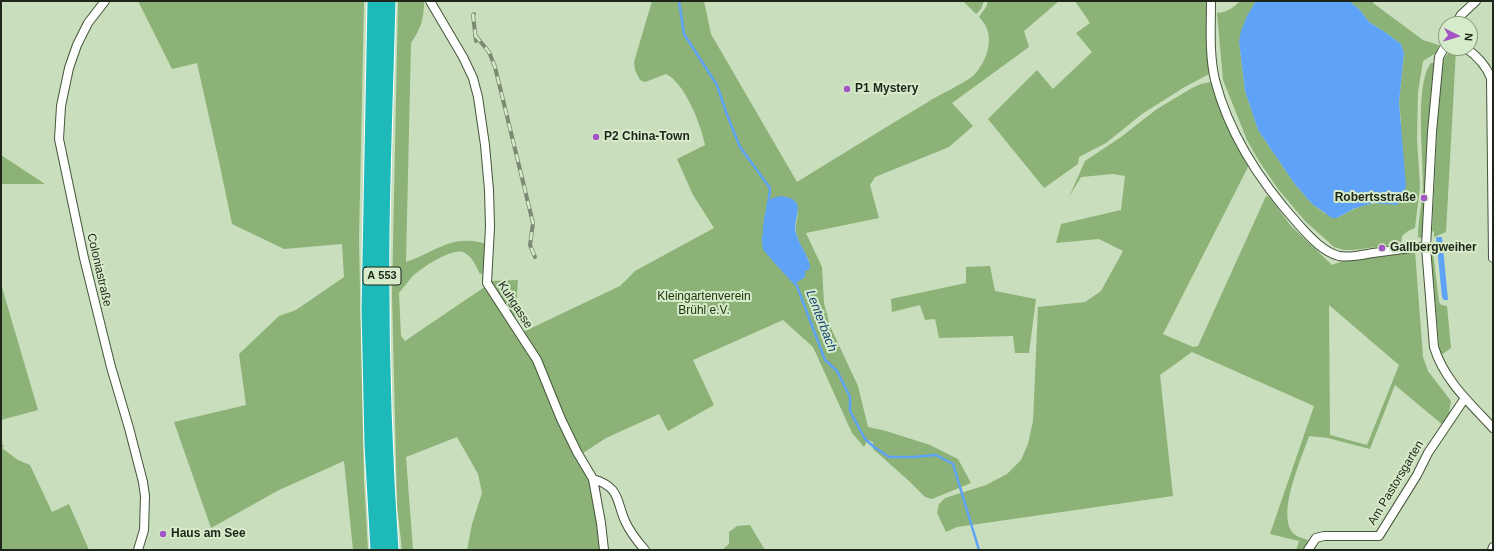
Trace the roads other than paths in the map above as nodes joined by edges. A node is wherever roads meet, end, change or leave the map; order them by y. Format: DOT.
graph roads {
  1 [pos="105,1"];
  2 [pos="375,1"];
  3 [pos="388,1"];
  4 [pos="430,1"];
  5 [pos="1211,1"];
  6 [pos="1476,1"];
  7 [pos="1460,16"];
  8 [pos="1439,56"];
  9 [pos="1475,56"];
  10 [pos="1492,146"];
  11 [pos="1492,216"];
  12 [pos="1426,247"];
  13 [pos="1493,258"];
  14 [pos="1465,398"];
  15 [pos="1493,428"];
  16 [pos="593,479"];
  17 [pos="1493,547"];
  18 [pos="138,550"];
  19 [pos="378,550"];
  20 [pos="391,550"];
  21 [pos="604,550"];
  22 [pos="645,550"];
  23 [pos="1308,550"];
  24 [pos="1492,550"];
  1 -- 18 [label="street, Coloniastraße"];
  2 -- 19 [label="highway, A 553"];
  3 -- 20 [label="highway, A 553"];
  4 -- 16 [label="street, Kuhgasse"];
  5 -- 12 [label="street"];
  6 -- 7 [label="street"];
  8 -- 12 [label="street"];
  9 -- 10 [label="street"];
  10 -- 11 [label="street"];
  11 -- 13 [label="street"];
  12 -- 14 [label="street"];
  14 -- 15 [label="street"];
  14 -- 23 [label="street, Am Pastorsgarten"];
  16 -- 21 [label="street"];
  16 -- 22 [label="street"];
  17 -- 24 [label="street"];
}
